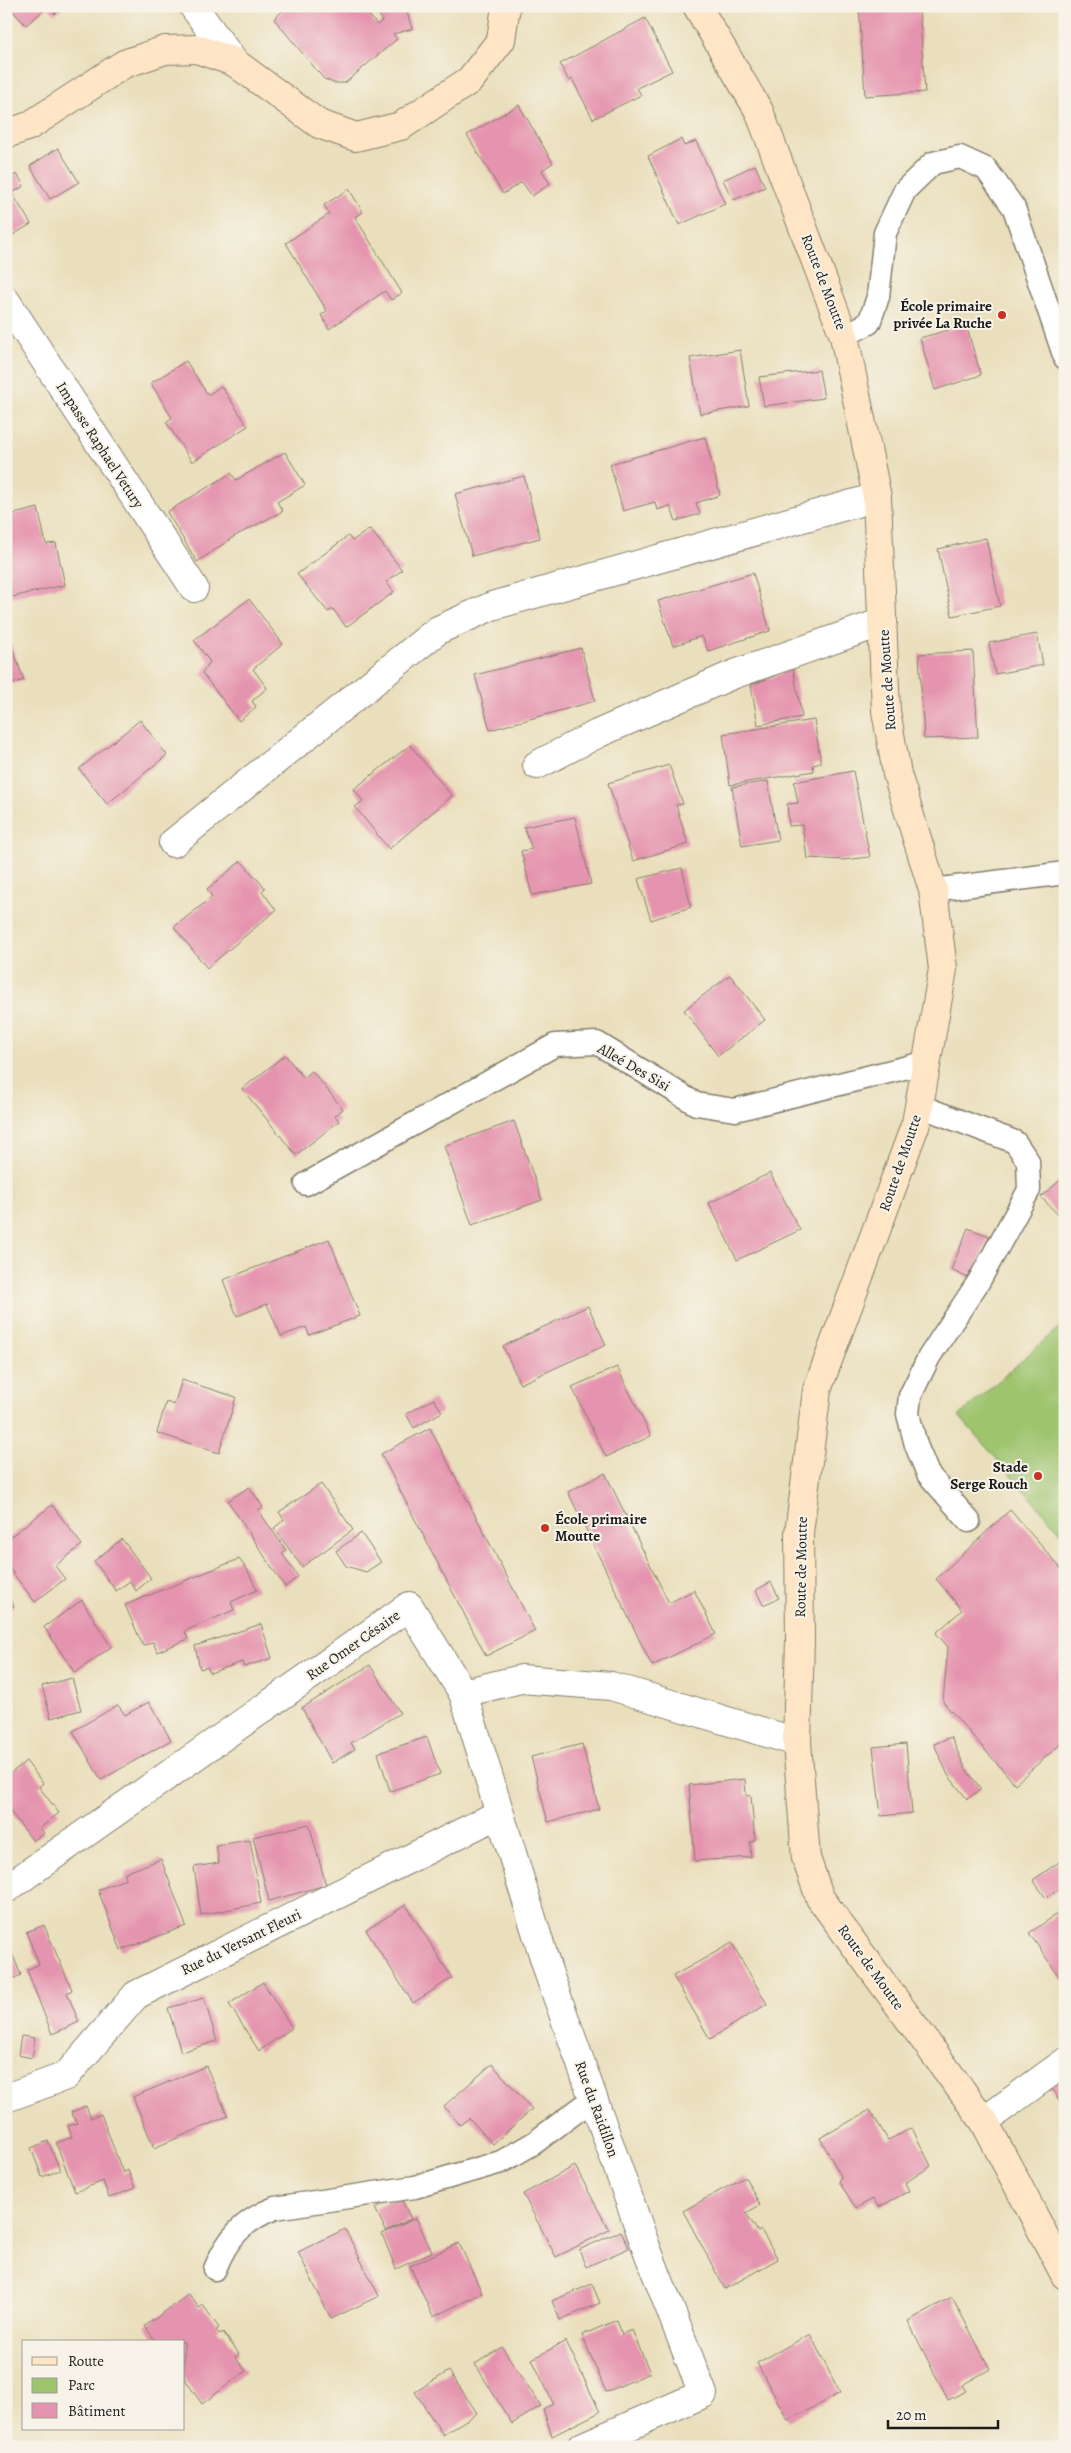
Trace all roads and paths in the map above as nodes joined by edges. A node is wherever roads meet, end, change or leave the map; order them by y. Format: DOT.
graph roads {
  1 [pos="193,6"];
  2 [pos="506,6"];
  3 [pos="697,6"];
  4 [pos="234,62"];
  5 [pos="6,134"];
  6 [pos="6,302"];
  7 [pos="844,336"];
  8 [pos="1065,358"];
  9 [pos="877,498"];
  10 [pos="194,588"];
  11 [pos="882,622"];
  12 [pos="537,765"];
  13 [pos="173,843"];
  14 [pos="1065,873"];
  15 [pos="933,890"];
  16 [pos="928,1062"];
  17 [pos="920,1106"];
  18 [pos="306,1184"];
  19 [pos="969,1521"];
  20 [pos="463,1693"];
  21 [pos="797,1742"];
  22 [pos="500,1814"];
  23 [pos="6,1889"];
  24 [pos="1065,2062"];
  25 [pos="6,2098"];
  26 [pos="593,2098"];
  27 [pos="984,2121"];
  28 [pos="215,2269"];
  29 [pos="1065,2275"];
  30 [pos="581,2447"];
  1 -- 4 [label="street"];
  2 -- 4 [label="street"];
  3 -- 7 [label="street, Route de Moutte"];
  4 -- 5 [label="street"];
  6 -- 10 [label="street, Impasse Raphael Vetury"];
  7 -- 8 [label="lane"];
  7 -- 9 [label="street, Route de Moutte"];
  9 -- 11 [label="street, Route de Moutte"];
  9 -- 13 [label="street"];
  11 -- 12 [label="street"];
  11 -- 15 [label="street, Route de Moutte"];
  14 -- 15 [label="lane"];
  15 -- 16 [label="street, Route de Moutte"];
  16 -- 17 [label="street, Route de Moutte"];
  16 -- 18 [label="lane, Alleé Des Sisi"];
  17 -- 19 [label="lane"];
  17 -- 21 [label="street, Route de Moutte"];
  20 -- 21 [label="street"];
  20 -- 22 [label="street, Rue du Raidillon"];
  20 -- 23 [label="street, Rue Omer Césaire"];
  21 -- 27 [label="street, Route de Moutte"];
  22 -- 25 [label="street, Rue du Versant Fleuri"];
  22 -- 26 [label="street, Rue du Raidillon"];
  24 -- 27 [label="street"];
  26 -- 28 [label="lane"];
  26 -- 30 [label="street, Rue du Raidillon"];
  27 -- 29 [label="street, Route de Moutte"];
}
